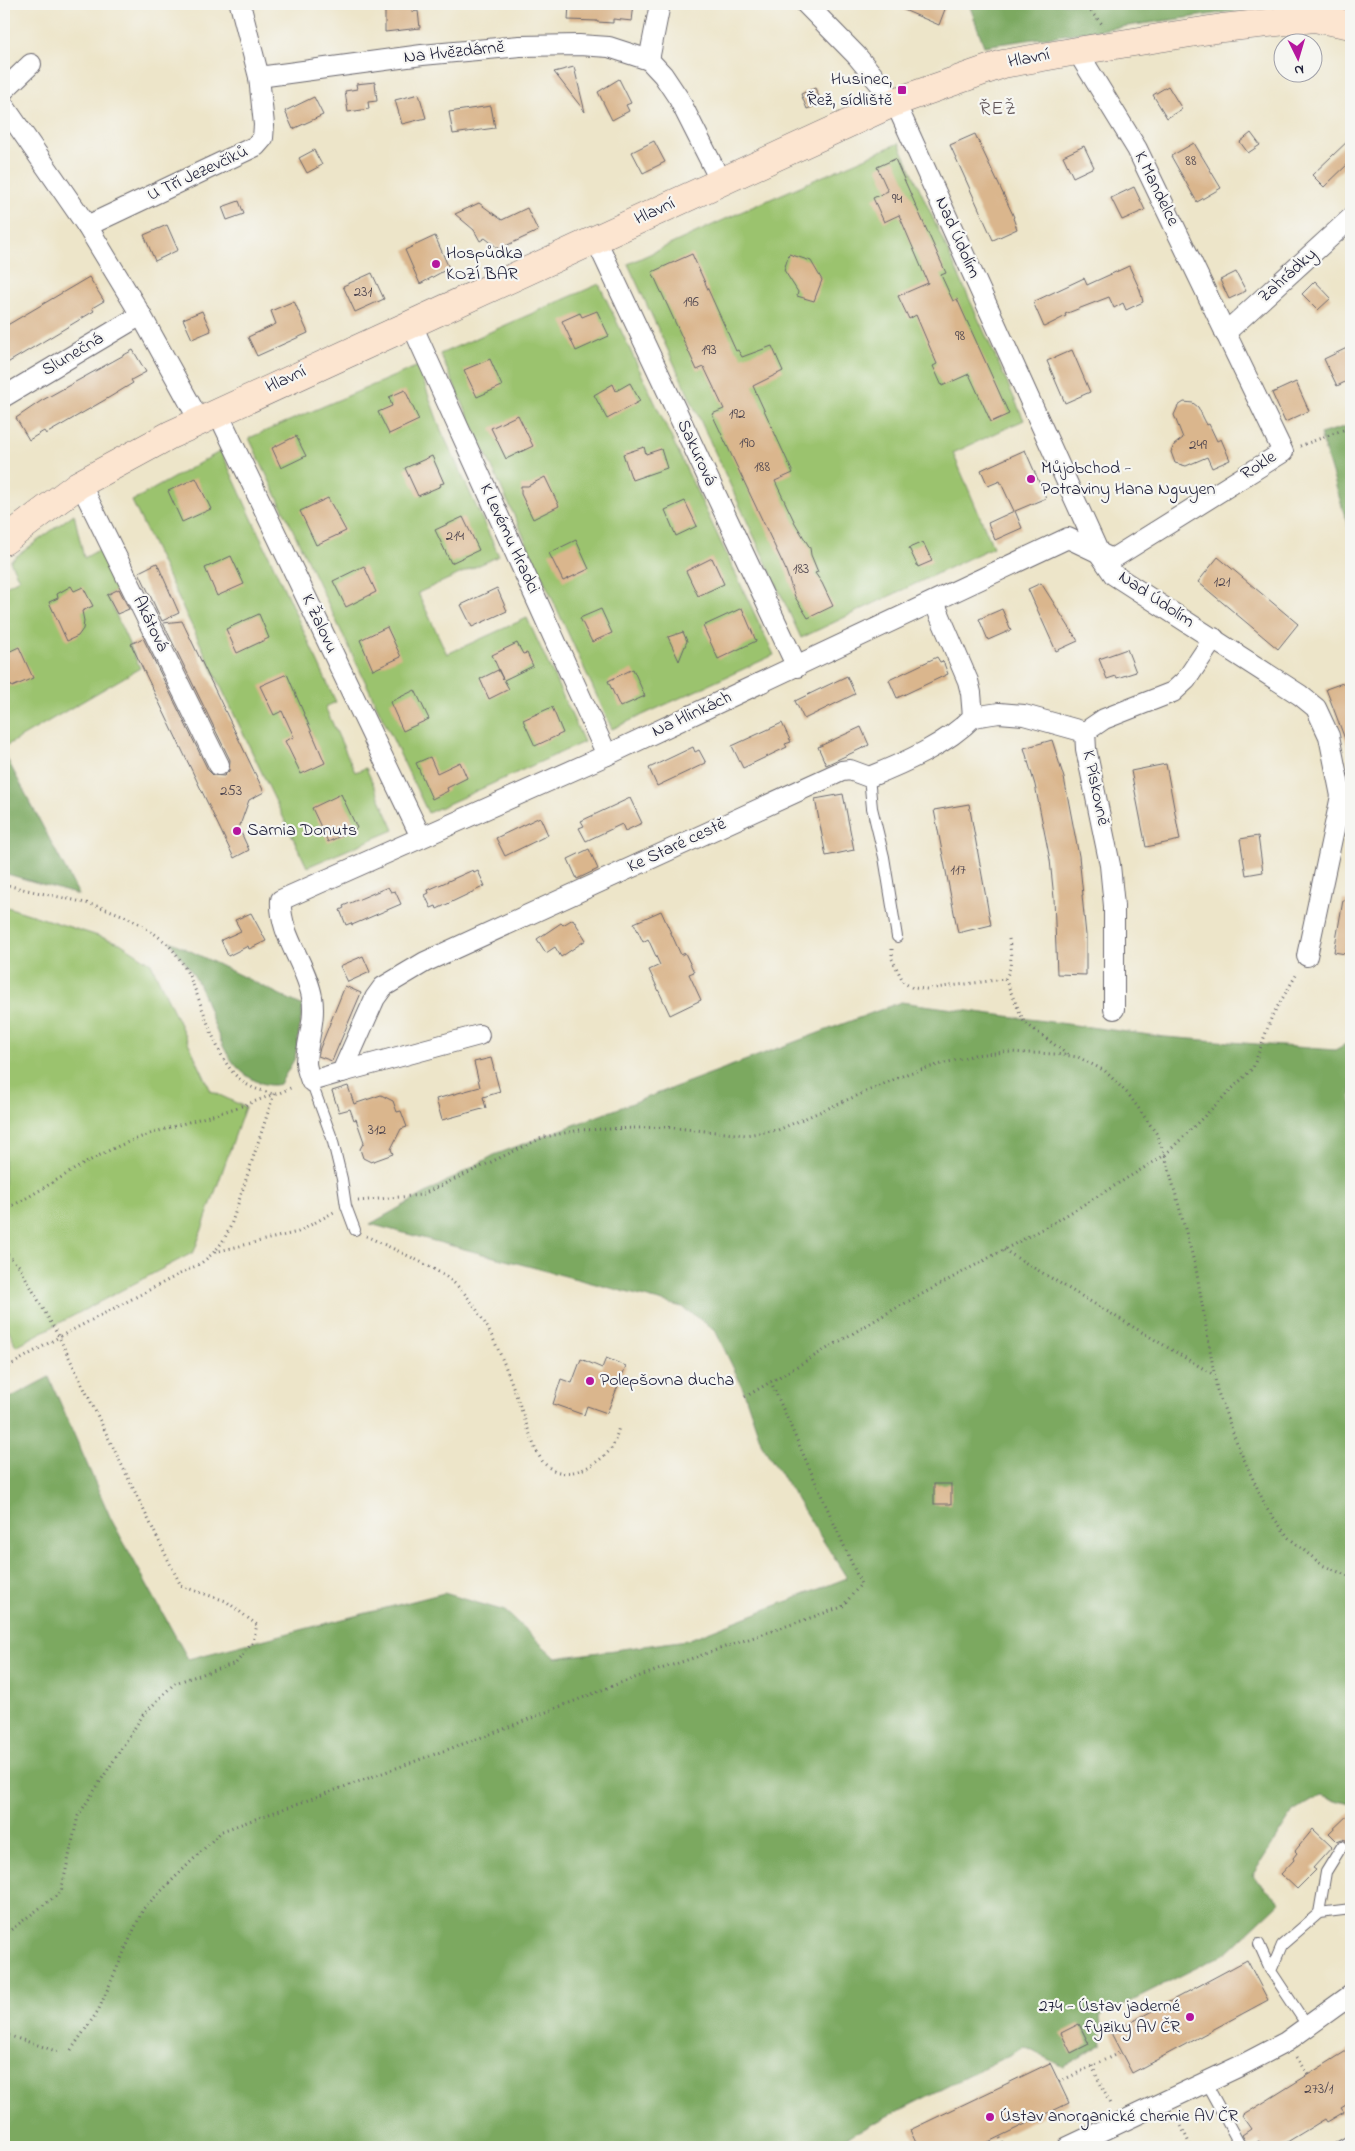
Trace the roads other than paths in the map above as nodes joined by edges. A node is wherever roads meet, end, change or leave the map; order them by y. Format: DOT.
graph roads {
  1 [pos="240,4"];
  2 [pos="660,4"];
  3 [pos="806,4"];
  4 [pos="1351,26"];
  5 [pos="1077,50"];
  6 [pos="649,60"];
  7 [pos="30,64"];
  8 [pos="258,77"];
  9 [pos="4,90"];
  10 [pos="896,102"];
  11 [pos="4,106"];
  12 [pos="721,182"];
  13 [pos="1351,218"];
  14 [pos="87,226"];
  15 [pos="596,240"];
  16 [pos="141,315"];
  17 [pos="411,323"];
  18 [pos="1225,333"];
  19 [pos="5,396"];
  20 [pos="208,416"];
  21 [pos="78,485"];
  22 [pos="4,541"];
  23 [pos="1099,553"];
  24 [pos="934,602"];
  25 [pos="1214,638"];
  26 [pos="797,667"];
  27 [pos="973,717"];
  28 [pos="1085,732"];
  29 [pos="607,755"];
  30 [pos="219,765"];
  31 [pos="869,777"];
  32 [pos="421,837"];
  33 [pos="896,937"];
  34 [pos="1307,956"];
  35 [pos="1114,1009"];
  36 [pos="479,1035"];
  37 [pos="342,1072"];
  38 [pos="311,1081"];
  39 [pos="355,1230"];
  40 [pos="1342,1846"];
  41 [pos="1351,1909"];
  42 [pos="1319,1914"];
  43 [pos="1260,1944"];
  44 [pos="1271,1971"];
  45 [pos="1351,1995"];
  46 [pos="1308,2027"];
  47 [pos="1206,2083"];
  48 [pos="1351,2140"];
  49 [pos="1068,2147"];
  50 [pos="1241,2147"];
  51 [pos="1340,2147"];
  1 -- 8 [label="street, U Tří Jezevčíků"];
  2 -- 6 [label="street"];
  3 -- 10 [label="street"];
  4 -- 5 [label="street, Hlavní"];
  5 -- 10 [label="street, Hlavní"];
  5 -- 18 [label="street, K Mandelce"];
  6 -- 8 [label="street, Na Hvězdárně"];
  6 -- 12 [label="street"];
  7 -- 9 [label="street"];
  8 -- 14 [label="street, U Tří Jezevčíků"];
  10 -- 12 [label="street, Hlavní"];
  10 -- 23 [label="street, Nad Údolím"];
  11 -- 14 [label="street"];
  12 -- 15 [label="street, Hlavní"];
  13 -- 18 [label="street, Zahrádky"];
  14 -- 16 [label="street"];
  15 -- 17 [label="street, Hlavní"];
  15 -- 26 [label="street, Sakurová"];
  16 -- 19 [label="street, Slunečná"];
  16 -- 20 [label="street"];
  17 -- 20 [label="street, Hlavní"];
  17 -- 29 [label="street, K Levému Hradci"];
  18 -- 23 [label="street, Rokle"];
  20 -- 21 [label="street, Hlavní"];
  20 -- 32 [label="street, K Žalovu"];
  21 -- 22 [label="street, Hlavní"];
  21 -- 30 [label="street, Akátová"];
  23 -- 24 [label="street, Na Hlinkách"];
  23 -- 25 [label="street, Nad Údolím"];
  24 -- 26 [label="street, Na Hlinkách"];
  24 -- 27 [label="street"];
  25 -- 28 [label="street, K Pískovně"];
  25 -- 34 [label="street, Nad Údolím"];
  26 -- 29 [label="street, Na Hlinkách"];
  27 -- 28 [label="street"];
  27 -- 31 [label="street"];
  28 -- 35 [label="street, K Pískovně"];
  29 -- 32 [label="street, Na Hlinkách"];
  31 -- 33 [label="lane"];
  31 -- 37 [label="street, Ke Staré cestě"];
  32 -- 38 [label="street, Na Hlinkách"];
  36 -- 37 [label="street"];
  37 -- 38 [label="street"];
  38 -- 39 [label="lane"];
  40 -- 42 [label="lane"];
  41 -- 42 [label="lane"];
  42 -- 44 [label="lane"];
  43 -- 44 [label="lane"];
  44 -- 46 [label="lane"];
  45 -- 46 [label="street"];
  46 -- 47 [label="street"];
  47 -- 49 [label="street"];
  47 -- 50 [label="lane"];
  48 -- 51 [label="lane"];
}
